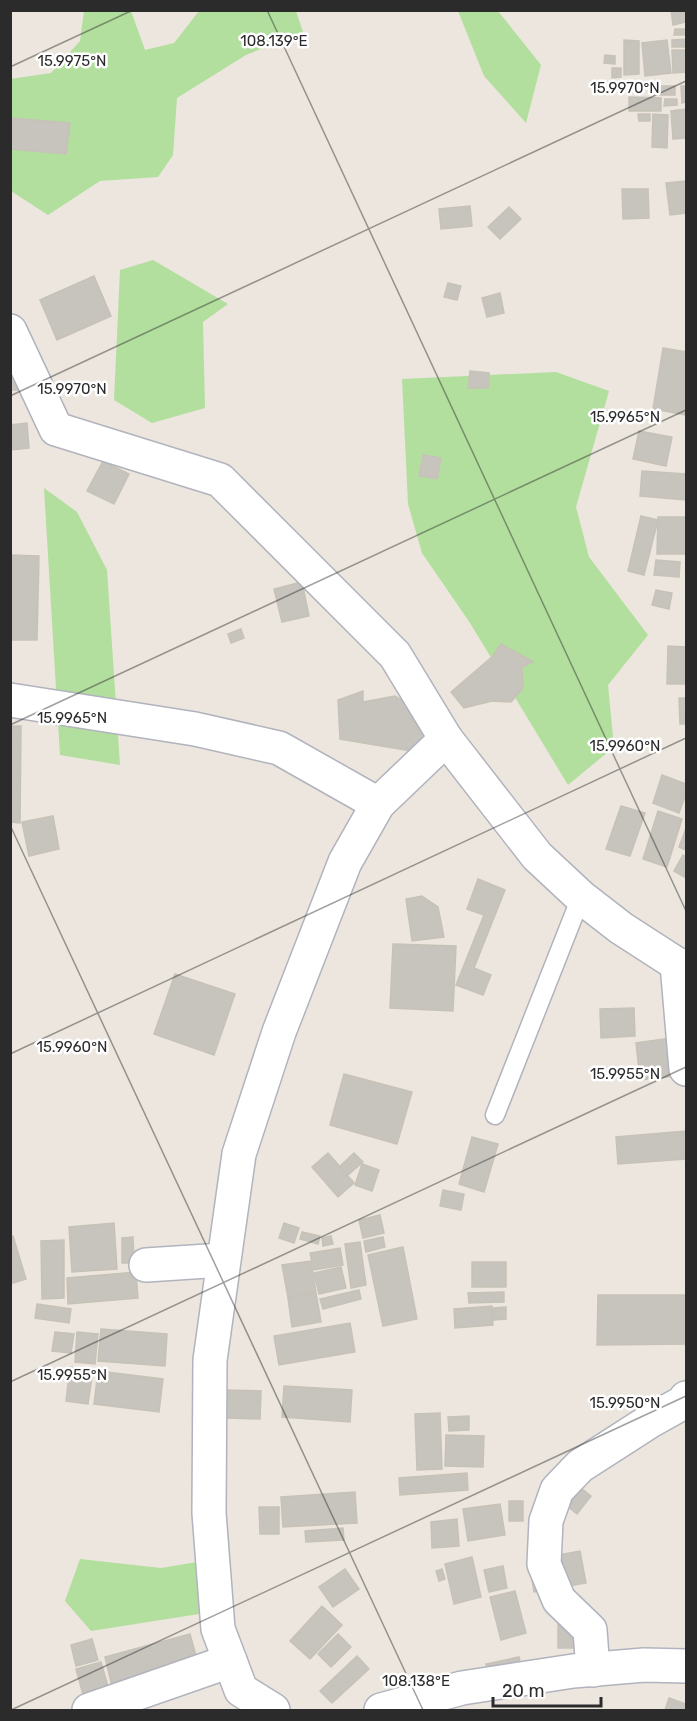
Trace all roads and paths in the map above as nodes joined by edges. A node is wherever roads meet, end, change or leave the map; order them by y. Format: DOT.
graph roads {
  1 [pos="10,331"];
  2 [pos="10,700"];
  3 [pos="446,738"];
  4 [pos="378,804"];
  5 [pos="581,897"];
  6 [pos="682,967"];
  7 [pos="687,1069"];
  8 [pos="495,1115"];
  9 [pos="223,1260"];
  10 [pos="146,1265"];
  11 [pos="687,1398"];
  12 [pos="230,1661"];
  13 [pos="687,1666"];
  14 [pos="592,1670"];
  15 [pos="89,1710"];
  16 [pos="273,1710"];
  17 [pos="381,1710"];
  1 -- 3 [label="street"];
  2 -- 4 [label="street"];
  3 -- 4 [label="street"];
  3 -- 5 [label="street"];
  4 -- 9 [label="street"];
  5 -- 6 [label="street"];
  5 -- 8 [label="lane"];
  6 -- 7 [label="street"];
  9 -- 10 [label="street"];
  9 -- 12 [label="street"];
  11 -- 14 [label="street"];
  12 -- 15 [label="street"];
  12 -- 16 [label="street"];
  13 -- 14 [label="street"];
  14 -- 17 [label="street"];
}
